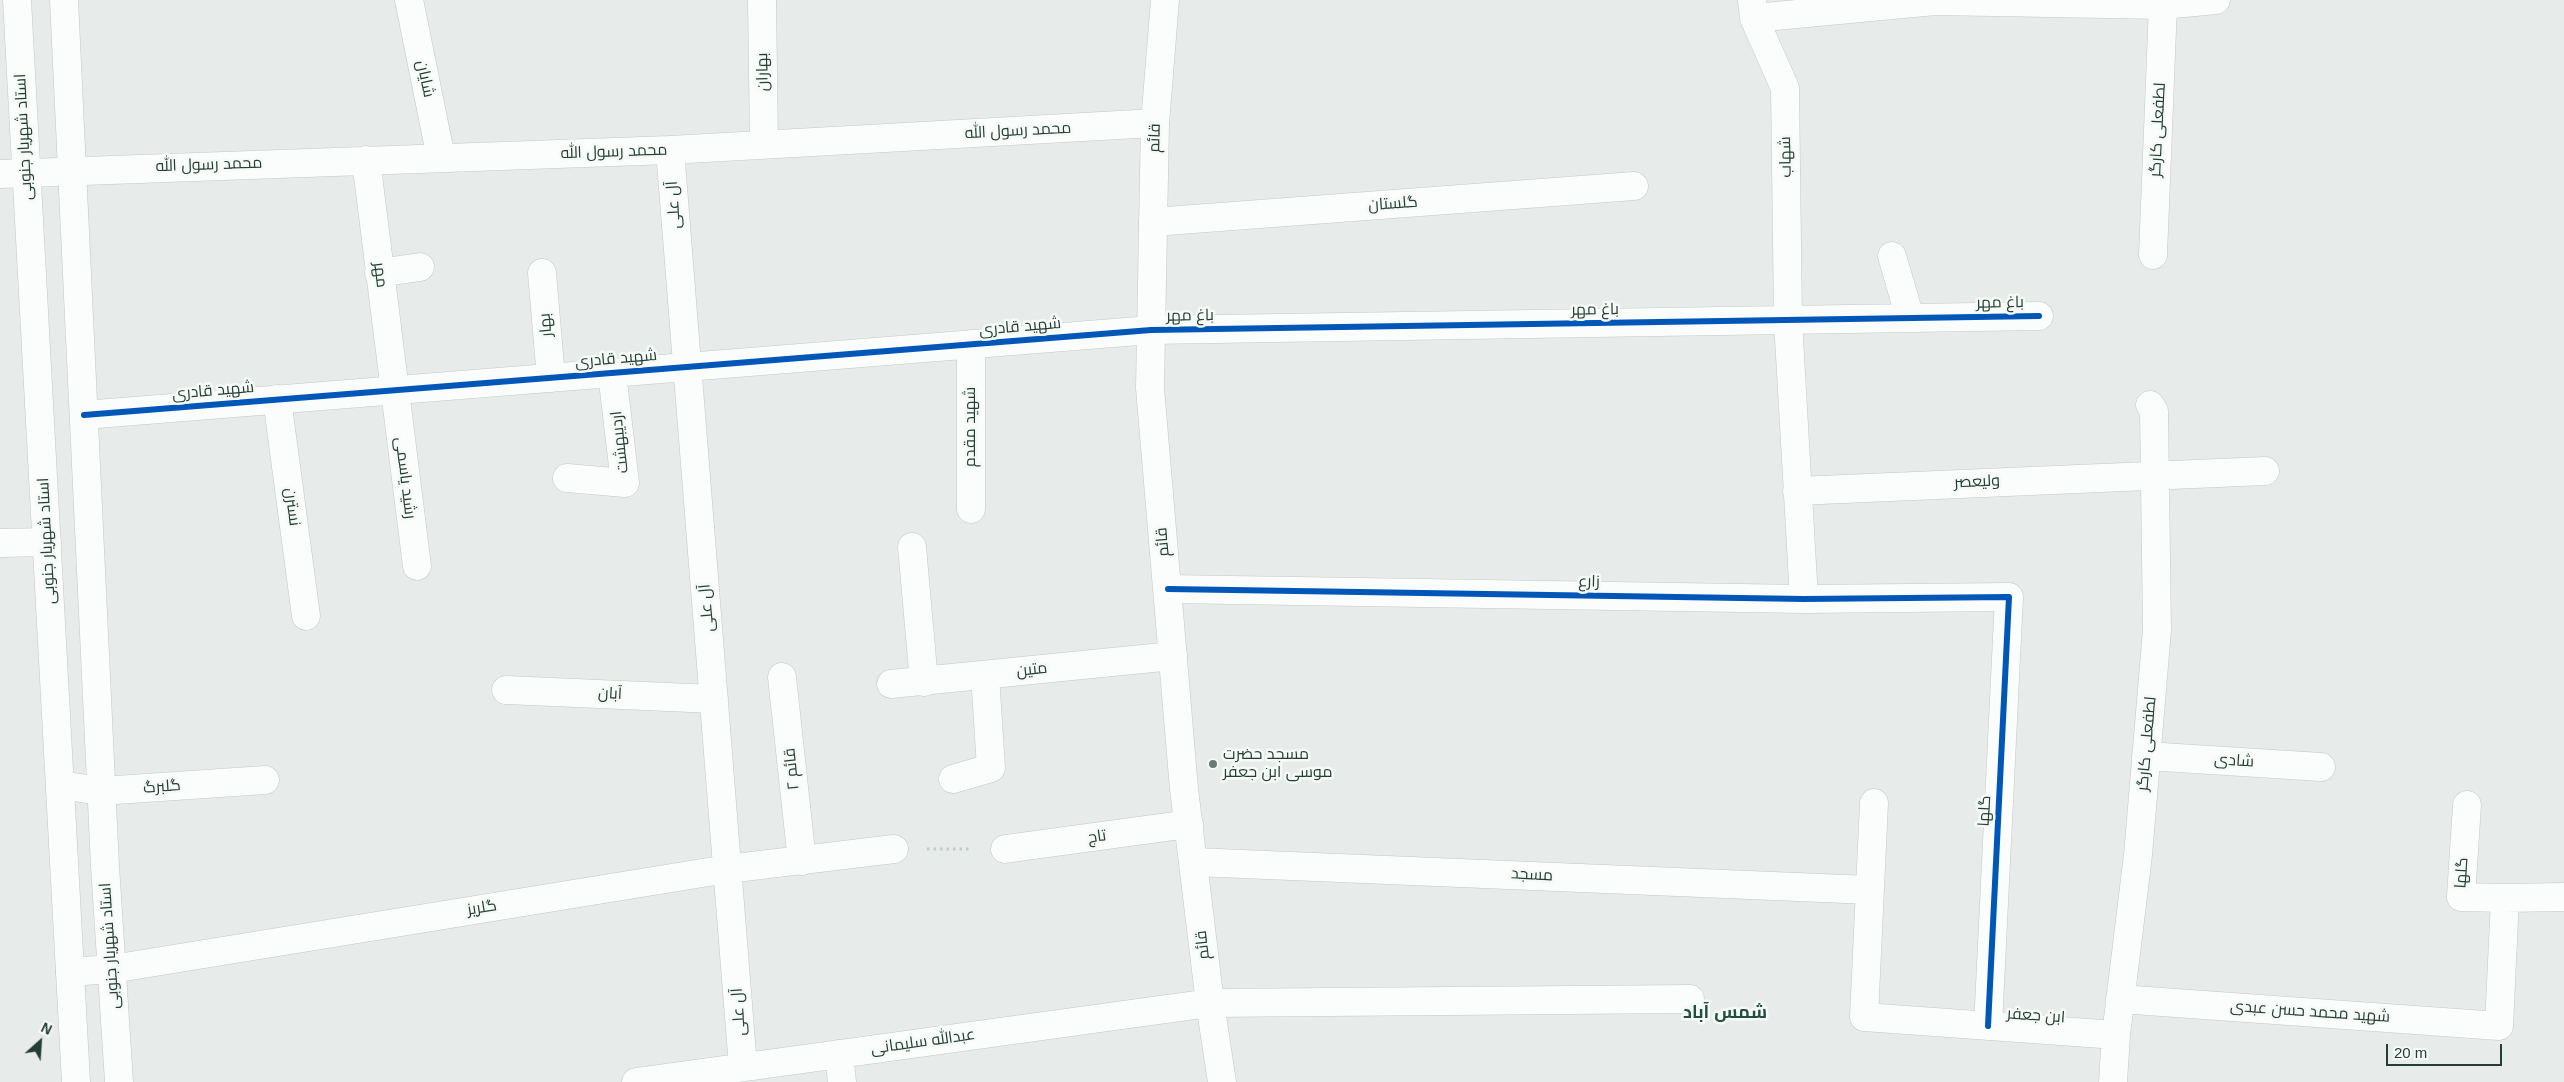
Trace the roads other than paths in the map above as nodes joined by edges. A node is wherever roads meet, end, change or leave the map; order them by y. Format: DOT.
graph roads {
  1 [pos="17,0"];
  2 [pos="64,0"];
  3 [pos="409,0"];
  4 [pos="762,0"];
  5 [pos="1165,0"];
  6 [pos="2216,0"];
  7 [pos="2164,5"];
  8 [pos="1753,9"];
  9 [pos="1155,123"];
  10 [pos="764,144"];
  11 [pos="670,150"];
  12 [pos="441,158"];
  13 [pos="366,160"];
  14 [pos="73,170"];
  15 [pos="13,174"];
  16 [pos="1634,186"];
  17 [pos="1153,222"];
  18 [pos="2153,255"];
  19 [pos="1892,256"];
  20 [pos="420,267"];
  21 [pos="379,273"];
  22 [pos="542,273"];
  23 [pos="2039,316"];
  24 [pos="1910,318"];
  25 [pos="1788,321"];
  26 [pos="1151,330"];
  27 [pos="971,344"];
  28 [pos="687,367"];
  29 [pos="612,373"];
  30 [pos="551,378"];
  31 [pos="394,390"];
  32 [pos="278,399"];
  33 [pos="2150,405"];
  34 [pos="84,415"];
  35 [pos="2265,471"];
  36 [pos="2155,474"];
  37 [pos="567,478"];
  38 [pos="1797,491"];
  39 [pos="971,509"];
  40 [pos="47,542"];
  41 [pos="0,543"];
  42 [pos="912,547"];
  43 [pos="417,566"];
  44 [pos="1168,589"];
  45 [pos="2009,596"];
  46 [pos="1804,599"];
  47 [pos="306,616"];
  48 [pos="1173,656"];
  49 [pos="985,675"];
  50 [pos="782,677"];
  51 [pos="924,682"];
  52 [pos="891,684"];
  53 [pos="506,690"];
  54 [pos="714,699"];
  55 [pos="2146,756"];
  56 [pos="2321,767"];
  57 [pos="953,779"];
  58 [pos="265,780"];
  59 [pos="60,785"];
  60 [pos="102,791"];
  61 [pos="1874,803"];
  62 [pos="2467,805"];
  63 [pos="1189,824"];
  64 [pos="894,849"];
  65 [pos="1005,849"];
  66 [pos="802,861"];
  67 [pos="1194,862"];
  68 [pos="727,868"];
  69 [pos="1870,890"];
  70 [pos="2564,897"];
  71 [pos="2505,898"];
  72 [pos="112,969"];
  73 [pos="70,972"];
  74 [pos="1690,999"];
  75 [pos="2120,999"];
  76 [pos="1210,1004"];
  77 [pos="1988,1026"];
  78 [pos="2116,1035"];
  79 [pos="839,1054"];
  80 [pos="743,1067"];
  81 [pos="76,1082"];
  82 [pos="119,1082"];
  83 [pos="636,1082"];
  84 [pos="842,1082"];
  85 [pos="1222,1082"];
  86 [pos="2113,1082"];
  1 -- 15 [label="street, استاد شهریار جنوبی"];
  2 -- 14 [label="street, استاد شهریار جنوبی"];
  3 -- 12 [label="street, شایان"];
  4 -- 10 [label="street, بهاران"];
  5 -- 9 [label="street, قائم"];
  6 -- 7 [label="street"];
  7 -- 8 [label="street"];
  7 -- 18 [label="street, لطفعلی کارگر"];
  8 -- 25 [label="street, شهاب"];
  9 -- 10 [label="street, محمد رسول الله"];
  9 -- 17 [label="street, قائم"];
  10 -- 11 [label="street, محمد رسول الله"];
  11 -- 12 [label="street, محمد رسول الله"];
  11 -- 28 [label="street, آل علی"];
  12 -- 13 [label="street, محمد رسول الله"];
  13 -- 14 [label="street, محمد رسول الله"];
  13 -- 21 [label="street, مهر"];
  14 -- 15 [label="street, محمد رسول الله"];
  14 -- 34 [label="street, استاد شهریار جنوبی"];
  15 -- 40 [label="street, استاد شهریار جنوبی"];
  16 -- 17 [label="street, گلستان"];
  17 -- 26 [label="street, قائم"];
  19 -- 24 [label="street"];
  20 -- 21 [label="street"];
  21 -- 31 [label="street, مهر"];
  22 -- 30 [label="street, بهار"];
  23 -- 24 [label="street, باغ مهر"];
  24 -- 25 [label="street, باغ مهر"];
  25 -- 26 [label="street, باغ مهر"];
  25 -- 38 [label="street, شهاب"];
  26 -- 27 [label="street, شهید قادری"];
  26 -- 44 [label="street, قائم"];
  27 -- 28 [label="street, شهید قادری"];
  27 -- 39 [label="street, شهید مقدم"];
  28 -- 29 [label="street, شهید قادری"];
  28 -- 54 [label="street, آل علی"];
  29 -- 30 [label="street, شهید قادری"];
  29 -- 37 [label="street, اردیبهشت"];
  30 -- 31 [label="street, شهید قادری"];
  31 -- 32 [label="street, شهید قادری"];
  31 -- 43 [label="street, رشید یاسمی"];
  32 -- 34 [label="street, شهید قادری"];
  32 -- 47 [label="street, نسترن"];
  33 -- 36 [label="street, لطفعلی کارگر"];
  34 -- 60 [label="street, استاد شهریار جنوبی"];
  35 -- 36 [label="street, ولیعصر"];
  36 -- 38 [label="street, ولیعصر"];
  36 -- 55 [label="street, لطفعلی کارگر"];
  38 -- 46 [label="street"];
  40 -- 41 [label="street"];
  40 -- 59 [label="street, استاد شهریار جنوبی"];
  42 -- 51 [label="street"];
  44 -- 46 [label="street, زارع"];
  44 -- 48 [label="street, قائم"];
  45 -- 46 [label="street, زارع"];
  45 -- 77 [label="street, گلها"];
  48 -- 49 [label="street, متین"];
  48 -- 63 [label="street, قائم"];
  49 -- 51 [label="street, متین"];
  49 -- 57 [label="street"];
  50 -- 66 [label="street, قائم ۲"];
  51 -- 52 [label="street, متین"];
  53 -- 54 [label="street, آبان"];
  54 -- 68 [label="street, آل علی"];
  55 -- 56 [label="street, شادی"];
  55 -- 75 [label="street, لطفعلی کارگر"];
  58 -- 60 [label="street, گلبرگ"];
  59 -- 60 [label="street, گلبرگ"];
  59 -- 73 [label="street, استاد شهریار جنوبی"];
  60 -- 72 [label="street, استاد شهریار جنوبی"];
  61 -- 69 [label="street"];
  62 -- 71 [label="street, گلها"];
  63 -- 65 [label="street, تاج"];
  63 -- 67 [label="street, قائم"];
  64 -- 66 [label="street, گلریز"];
  66 -- 68 [label="street, گلریز"];
  67 -- 69 [label="street, مسجد"];
  67 -- 76 [label="street, قائم"];
  68 -- 72 [label="street, گلریز"];
  68 -- 80 [label="street, آل علی"];
  69 -- 77 [label="street, ابن جعفر"];
  70 -- 71 [label="street, گلها"];
  71 -- 75 [label="street, شهید محمد حسن عبدی"];
  72 -- 73 [label="street, گلریز"];
  72 -- 82 [label="street, استاد شهریار جنوبی"];
  73 -- 81 [label="street, استاد شهریار جنوبی"];
  74 -- 76 [label="street, عبدالله سلیمانی"];
  75 -- 78 [label="street, لطفعلی کارگر"];
  76 -- 79 [label="street, عبدالله سلیمانی"];
  76 -- 85 [label="street, قائم"];
  77 -- 78 [label="street, ابن جعفر"];
  78 -- 86 [label="street, لطفعلی کارگر"];
  79 -- 80 [label="street, عبدالله سلیمانی"];
  79 -- 84 [label="street"];
  80 -- 83 [label="street, عبدالله سلیمانی"];
}
